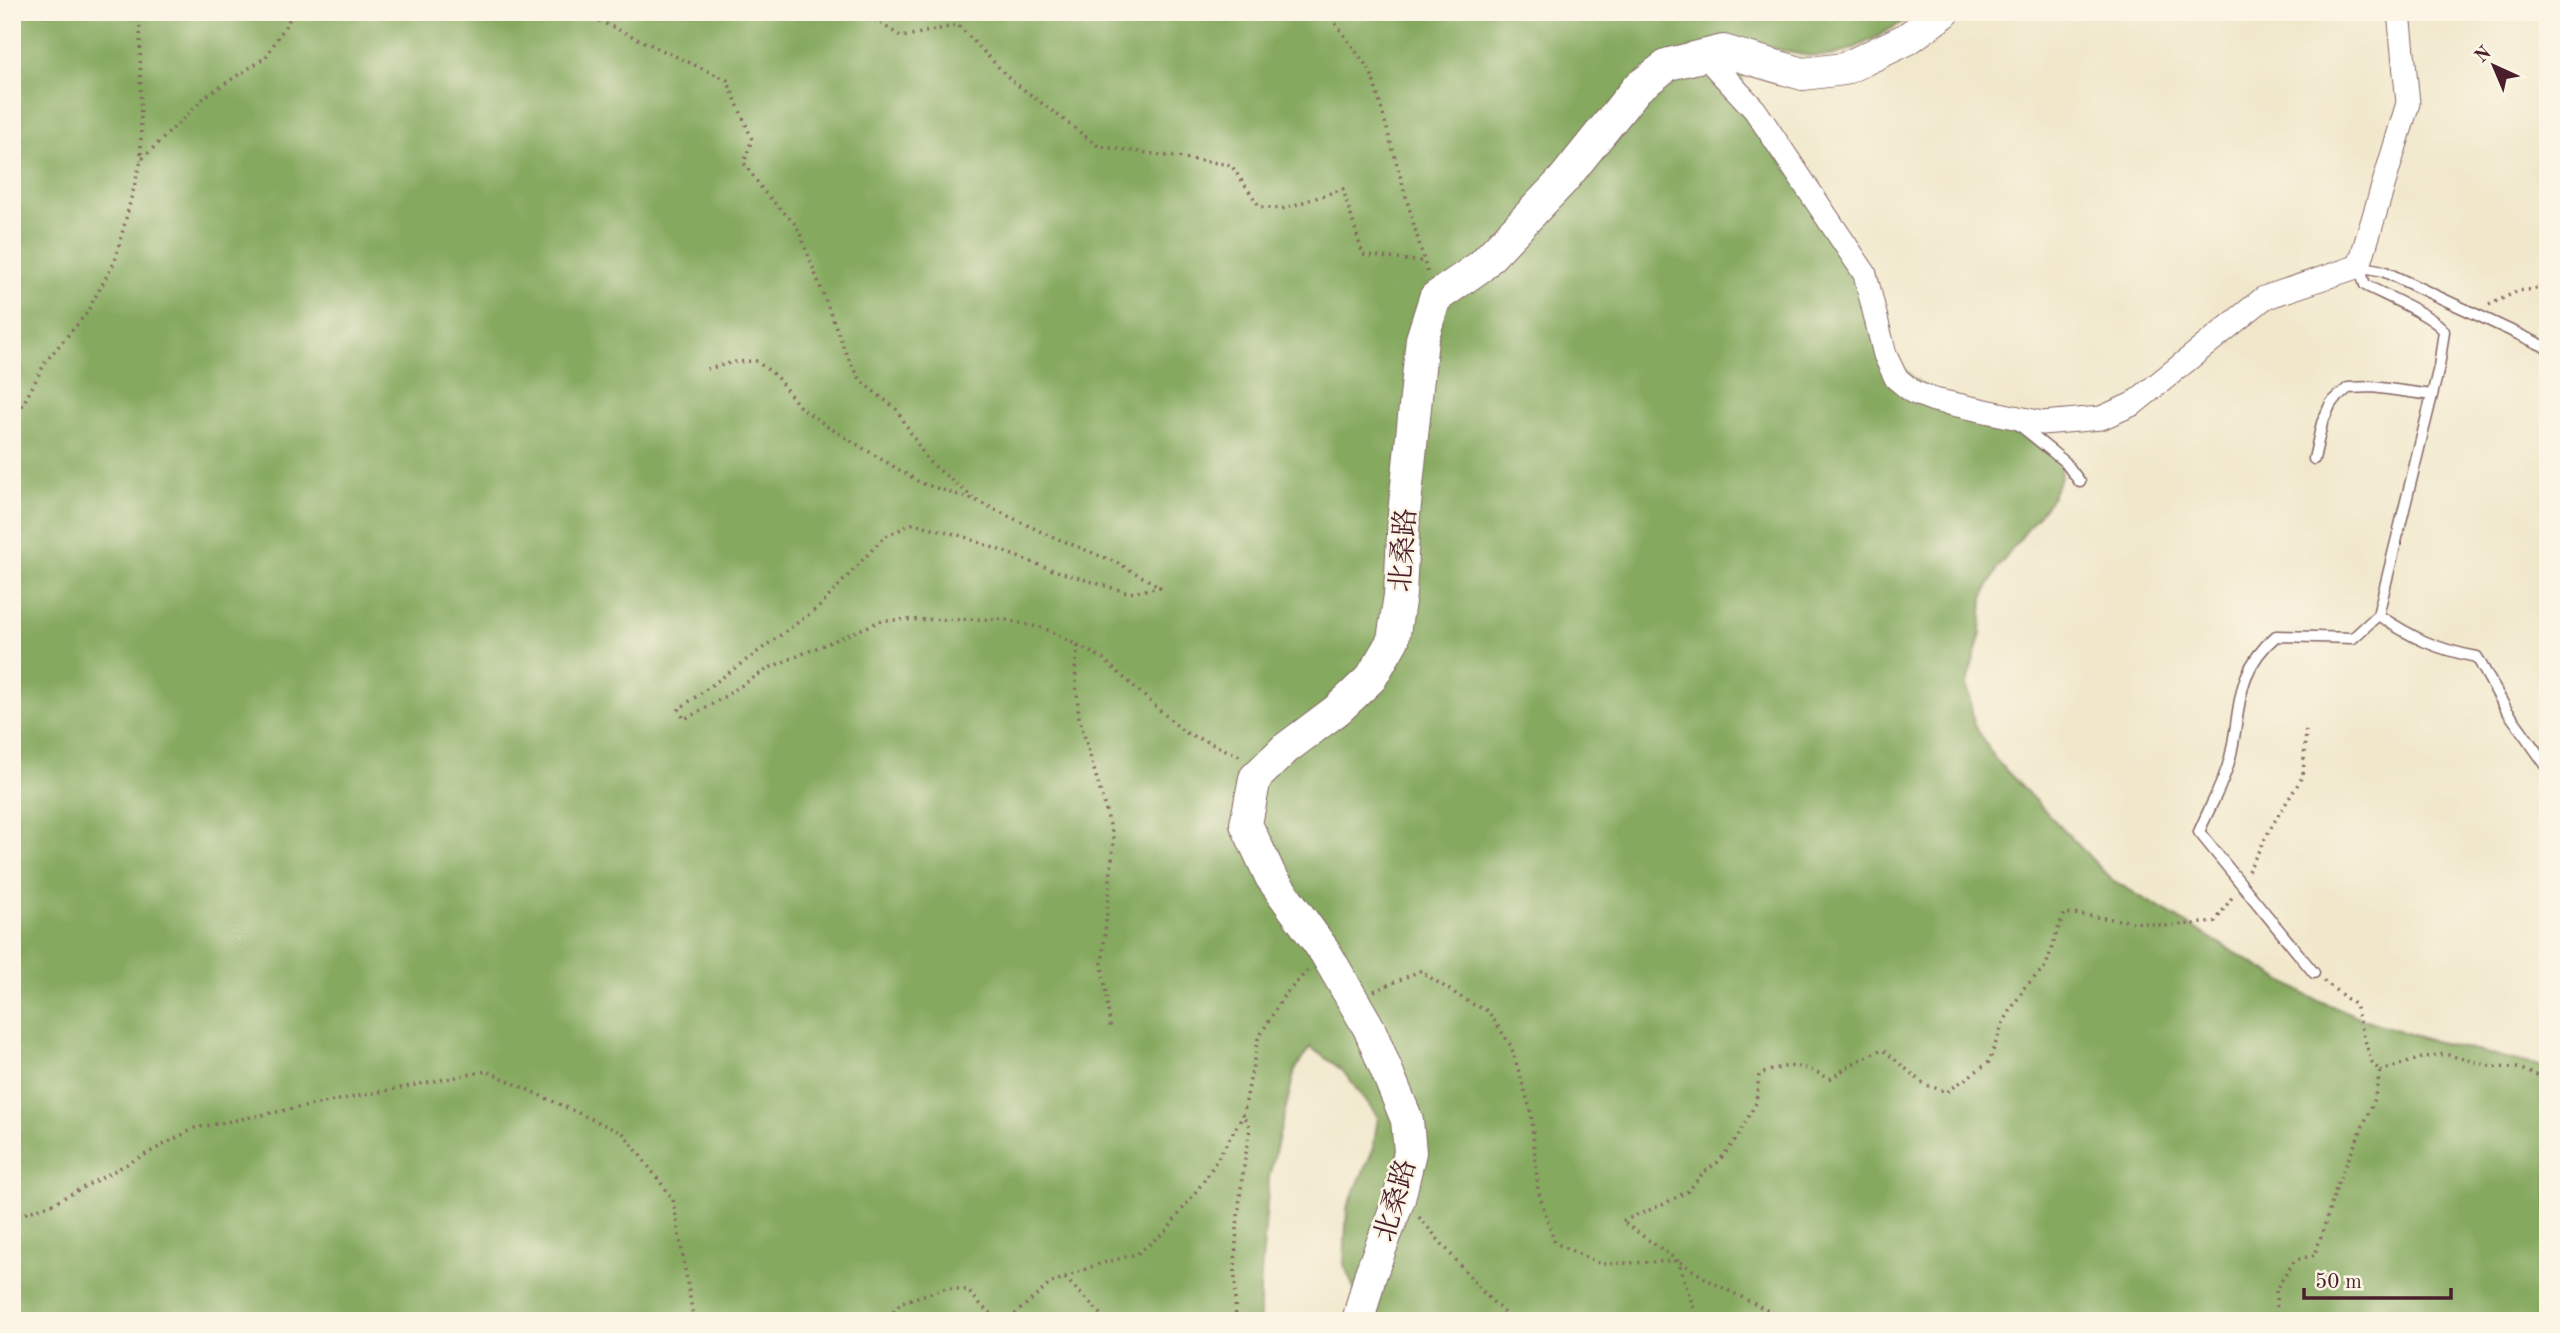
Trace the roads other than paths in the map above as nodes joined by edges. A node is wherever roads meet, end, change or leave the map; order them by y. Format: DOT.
graph roads {
  1 [pos="1944,12"];
  2 [pos="2399,12"];
  3 [pos="1705,56"];
  4 [pos="2359,266"];
  5 [pos="2548,348"];
  6 [pos="2432,395"];
  7 [pos="2005,415"];
  8 [pos="2314,460"];
  9 [pos="2080,482"];
  10 [pos="2378,615"];
  11 [pos="2548,768"];
  12 [pos="2314,973"];
  13 [pos="1358,1321"];
  1 -- 3 [label="street"];
  2 -- 4 [label="street"];
  3 -- 7 [label="street"];
  3 -- 13 [label="street, 北桑路"];
  4 -- 5 [label="lane"];
  4 -- 6 [label="lane"];
  4 -- 7 [label="street"];
  6 -- 8 [label="lane"];
  6 -- 10 [label="lane"];
  7 -- 9 [label="lane"];
  10 -- 11 [label="lane"];
  10 -- 12 [label="lane"];
}
